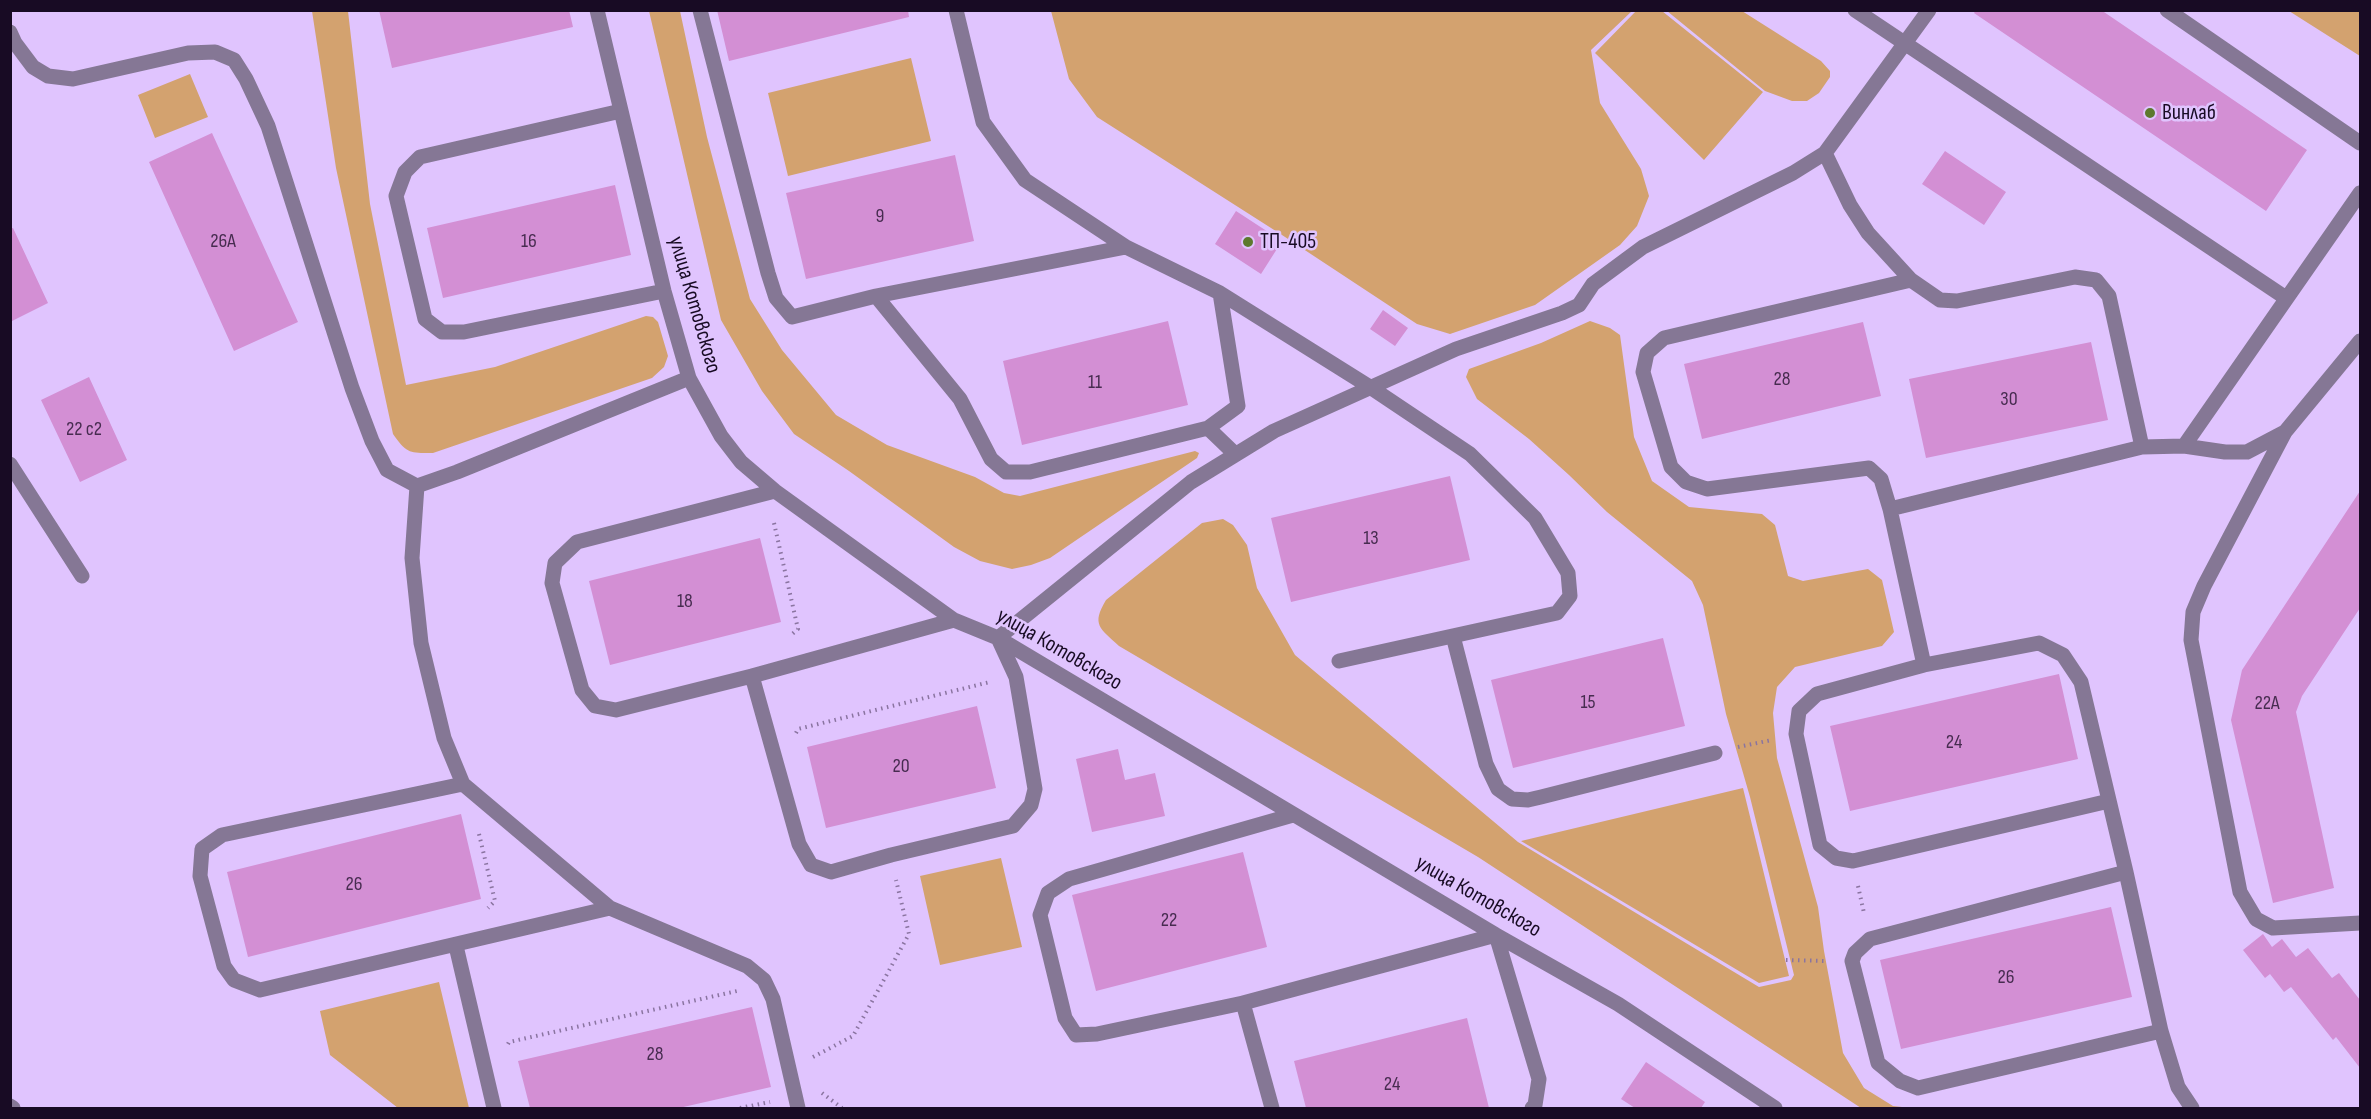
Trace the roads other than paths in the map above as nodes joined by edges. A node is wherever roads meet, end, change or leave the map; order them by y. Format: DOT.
graph roads {
  1 [pos="597,10"];
  2 [pos="700,10"];
  3 [pos="956,10"];
  4 [pos="1855,10"];
  5 [pos="1929,10"];
  6 [pos="2168,10"];
  7 [pos="10,32"];
  8 [pos="1906,44"];
  9 [pos="621,111"];
  10 [pos="2361,142"];
  11 [pos="1825,153"];
  12 [pos="2361,193"];
  13 [pos="1126,247"];
  14 [pos="1911,280"];
  15 [pos="664,291"];
  16 [pos="1220,293"];
  17 [pos="876,296"];
  18 [pos="2286,297"];
  19 [pos="2361,341"];
  20 [pos="689,378"];
  21 [pos="1370,387"];
  22 [pos="1208,428"];
  23 [pos="2285,432"];
  24 [pos="2184,446"];
  25 [pos="2142,447"];
  26 [pos="1235,454"];
  27 [pos="10,464"];
  28 [pos="417,486"];
  29 [pos="771,492"];
  30 [pos="1890,509"];
  31 [pos="82,576"];
  32 [pos="954,620"];
  33 [pos="1453,636"];
  34 [pos="998,638"];
  35 [pos="1339,661"];
  36 [pos="1924,665"];
  37 [pos="752,676"];
  38 [pos="1715,753"];
  39 [pos="463,784"];
  40 [pos="2109,801"];
  41 [pos="1293,814"];
  42 [pos="2127,872"];
  43 [pos="610,908"];
  44 [pos="2361,923"];
  45 [pos="1496,935"];
  46 [pos="456,946"];
  47 [pos="1243,1003"];
  48 [pos="2161,1030"];
  49 [pos="494,1108"];
  50 [pos="798,1108"];
  51 [pos="1272,1108"];
  52 [pos="1532,1108"];
  53 [pos="1775,1108"];
  54 [pos="2192,1108"];
  1 -- 9 [label="lane, улица Котовского"];
  2 -- 17 [label="lane"];
  3 -- 13 [label="lane"];
  4 -- 8 [label="lane"];
  5 -- 8 [label="lane"];
  6 -- 10 [label="lane"];
  7 -- 28 [label="lane"];
  8 -- 11 [label="lane"];
  8 -- 18 [label="lane"];
  9 -- 15 [label="lane, улица Котовского"];
  9 -- 15 [label="lane"];
  11 -- 14 [label="lane"];
  11 -- 21 [label="lane"];
  12 -- 18 [label="lane"];
  13 -- 16 [label="lane"];
  13 -- 17 [label="lane"];
  14 -- 25 [label="lane"];
  14 -- 30 [label="lane"];
  15 -- 20 [label="lane, улица Котовского"];
  16 -- 21 [label="lane"];
  16 -- 22 [label="lane"];
  17 -- 22 [label="lane"];
  18 -- 24 [label="lane"];
  19 -- 23 [label="lane"];
  20 -- 28 [label="lane"];
  20 -- 29 [label="lane, улица Котовского"];
  21 -- 26 [label="lane"];
  21 -- 33 [label="lane"];
  22 -- 26 [label="lane"];
  23 -- 24 [label="lane"];
  23 -- 44 [label="lane"];
  24 -- 25 [label="lane"];
  25 -- 30 [label="lane"];
  26 -- 34 [label="lane"];
  27 -- 31 [label="lane"];
  28 -- 39 [label="lane"];
  29 -- 32 [label="lane, улица Котовского"];
  29 -- 37 [label="lane"];
  30 -- 36 [label="lane"];
  32 -- 34 [label="lane, улица Котовского"];
  32 -- 37 [label="lane"];
  33 -- 35 [label="lane"];
  33 -- 38 [label="lane"];
  34 -- 37 [label="lane"];
  34 -- 41 [label="lane, улица Котовского"];
  36 -- 40 [label="lane"];
  36 -- 40 [label="lane"];
  39 -- 43 [label="lane"];
  39 -- 46 [label="lane"];
  40 -- 42 [label="lane"];
  41 -- 45 [label="lane, улица Котовского"];
  41 -- 47 [label="lane"];
  42 -- 48 [label="lane"];
  42 -- 48 [label="lane"];
  43 -- 46 [label="lane"];
  43 -- 50 [label="lane"];
  45 -- 47 [label="lane"];
  45 -- 52 [label="lane"];
  45 -- 53 [label="lane, улица Котовского"];
  46 -- 49 [label="lane"];
  47 -- 51 [label="lane"];
  48 -- 54 [label="lane"];
}
